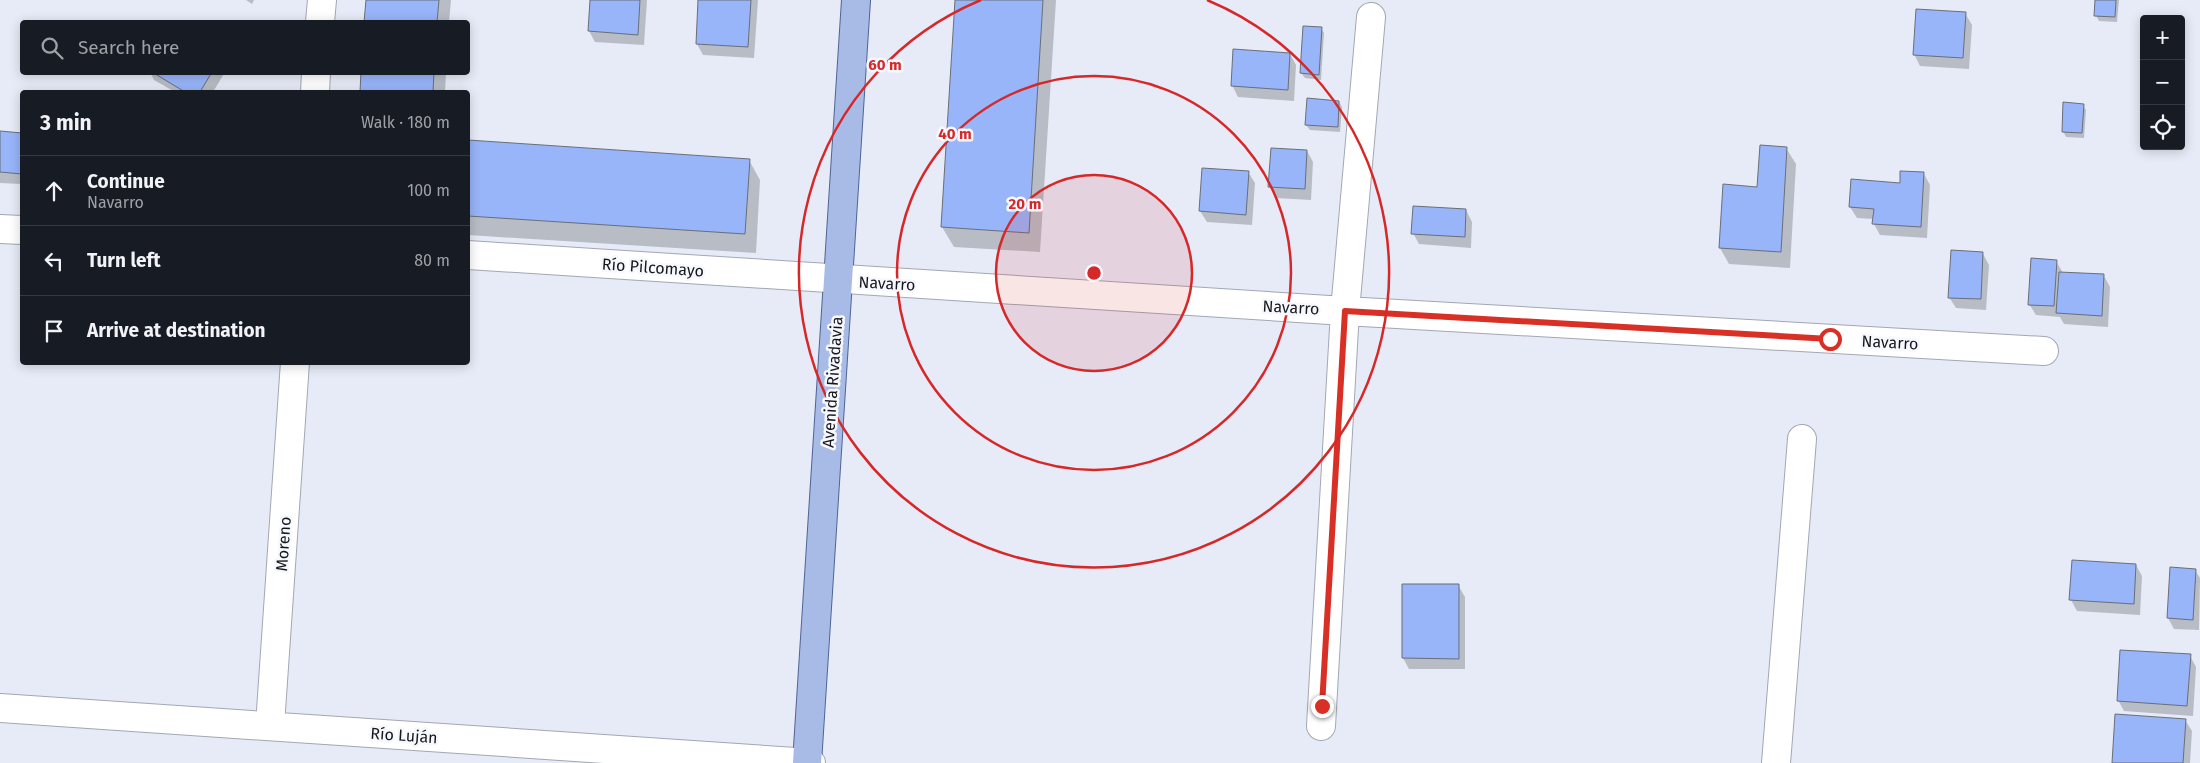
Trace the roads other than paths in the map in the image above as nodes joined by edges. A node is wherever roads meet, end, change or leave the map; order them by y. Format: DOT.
graph roads {
  1 [pos="322,0"];
  2 [pos="856,0"];
  3 [pos="1371,17"];
  4 [pos="320,20"];
  5 [pos="316,75"];
  6 [pos="314,90"];
  7 [pos="0,229"];
  8 [pos="20,230"];
  9 [pos="470,254"];
  10 [pos="838,280"];
  11 [pos="1345,311"];
  12 [pos="2044,351"];
  13 [pos="295,365"];
  14 [pos="1802,439"];
  15 [pos="0,708"];
  16 [pos="270,725"];
  17 [pos="1321,726"];
  18 [pos="808,763"];
  19 [pos="1776,763"];
  1 -- 4 [label="street"];
  2 -- 10 [label="main road, Avenida Rivadavia"];
  3 -- 11 [label="street"];
  5 -- 6 [label="street"];
  7 -- 8 [label="street"];
  9 -- 10 [label="street, Río Pilcomayo"];
  10 -- 11 [label="street, Navarro"];
  10 -- 18 [label="main road, Avenida Rivadavia"];
  11 -- 12 [label="street, Navarro"];
  11 -- 17 [label="street"];
  13 -- 16 [label="street, Moreno"];
  14 -- 19 [label="street"];
  15 -- 16 [label="street, Río Luján"];
  16 -- 18 [label="street, Río Luján"];
}
